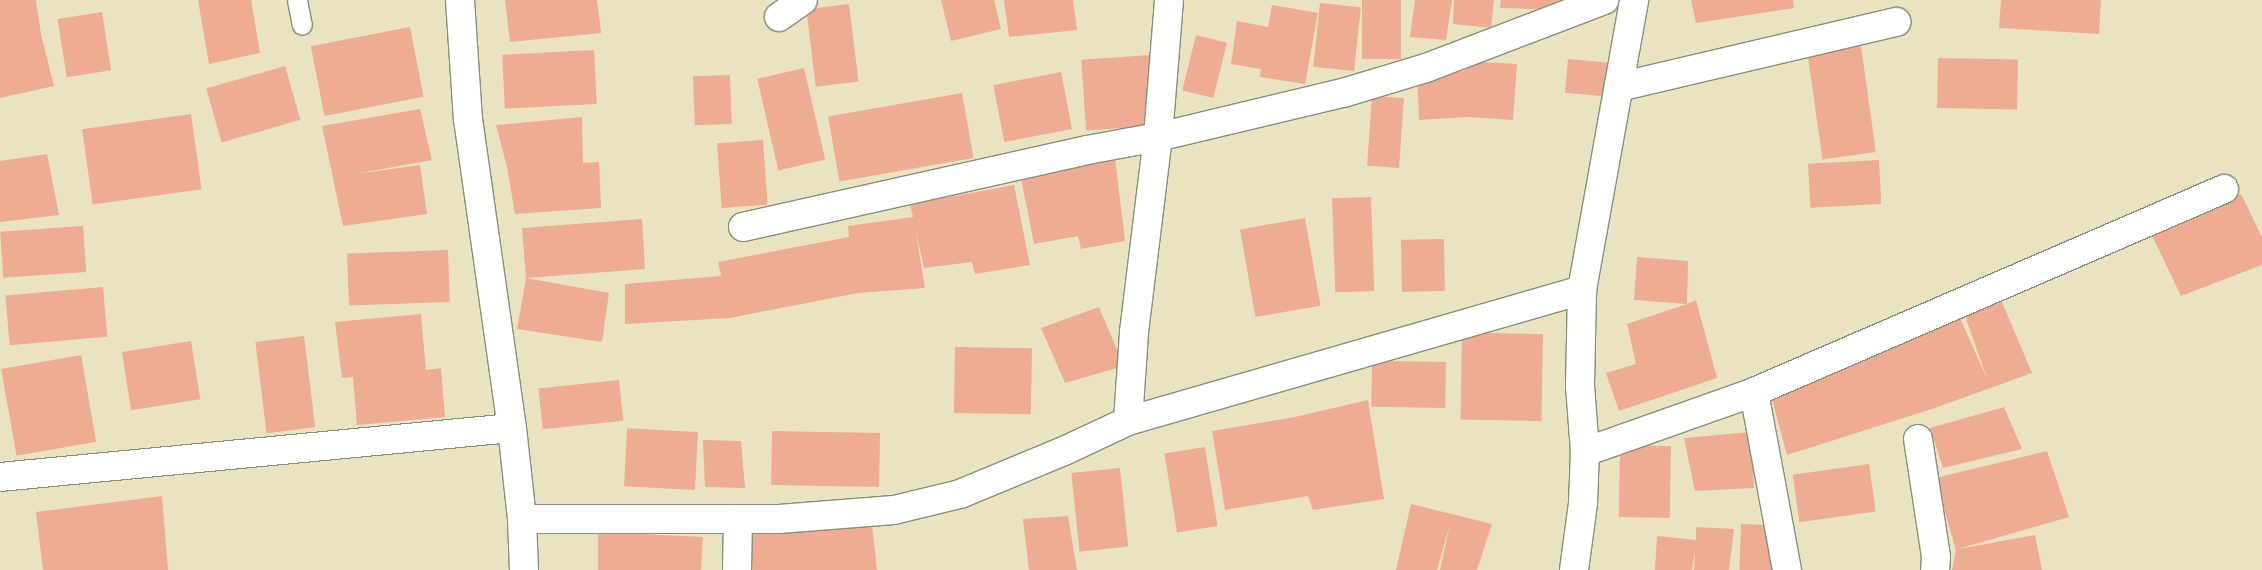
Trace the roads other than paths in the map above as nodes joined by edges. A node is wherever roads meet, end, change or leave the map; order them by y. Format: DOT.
graph roads {
  1 [pos="298,0"];
  2 [pos="460,0"];
  3 [pos="804,0"];
  4 [pos="1169,0"];
  5 [pos="1604,0"];
  6 [pos="1634,0"];
  7 [pos="779,17"];
  8 [pos="1896,22"];
  9 [pos="302,24"];
  10 [pos="1619,87"];
  11 [pos="1158,137"];
  12 [pos="2224,190"];
  13 [pos="743,227"];
  14 [pos="1582,290"];
  15 [pos="1754,392"];
  16 [pos="1128,421"];
  17 [pos="512,428"];
  18 [pos="1918,439"];
  19 [pos="1584,452"];
  20 [pos="0,477"];
  21 [pos="522,519"];
  22 [pos="738,519"];
  23 [pos="1568,568"];
  24 [pos="524,570"];
  25 [pos="737,570"];
  26 [pos="1788,570"];
  27 [pos="1935,570"];
  1 -- 9 [label="lane"];
  2 -- 17 [label="street"];
  3 -- 7 [label="street"];
  4 -- 11 [label="street"];
  5 -- 11 [label="street"];
  6 -- 10 [label="street"];
  8 -- 10 [label="street"];
  10 -- 14 [label="street"];
  11 -- 13 [label="street"];
  11 -- 16 [label="street"];
  12 -- 15 [label="street"];
  14 -- 16 [label="street"];
  14 -- 19 [label="street"];
  15 -- 19 [label="street"];
  15 -- 26 [label="street"];
  16 -- 22 [label="street"];
  17 -- 20 [label="street"];
  17 -- 21 [label="street"];
  18 -- 27 [label="street"];
  19 -- 23 [label="street"];
  21 -- 22 [label="street"];
  21 -- 24 [label="street"];
  22 -- 25 [label="street"];
}
